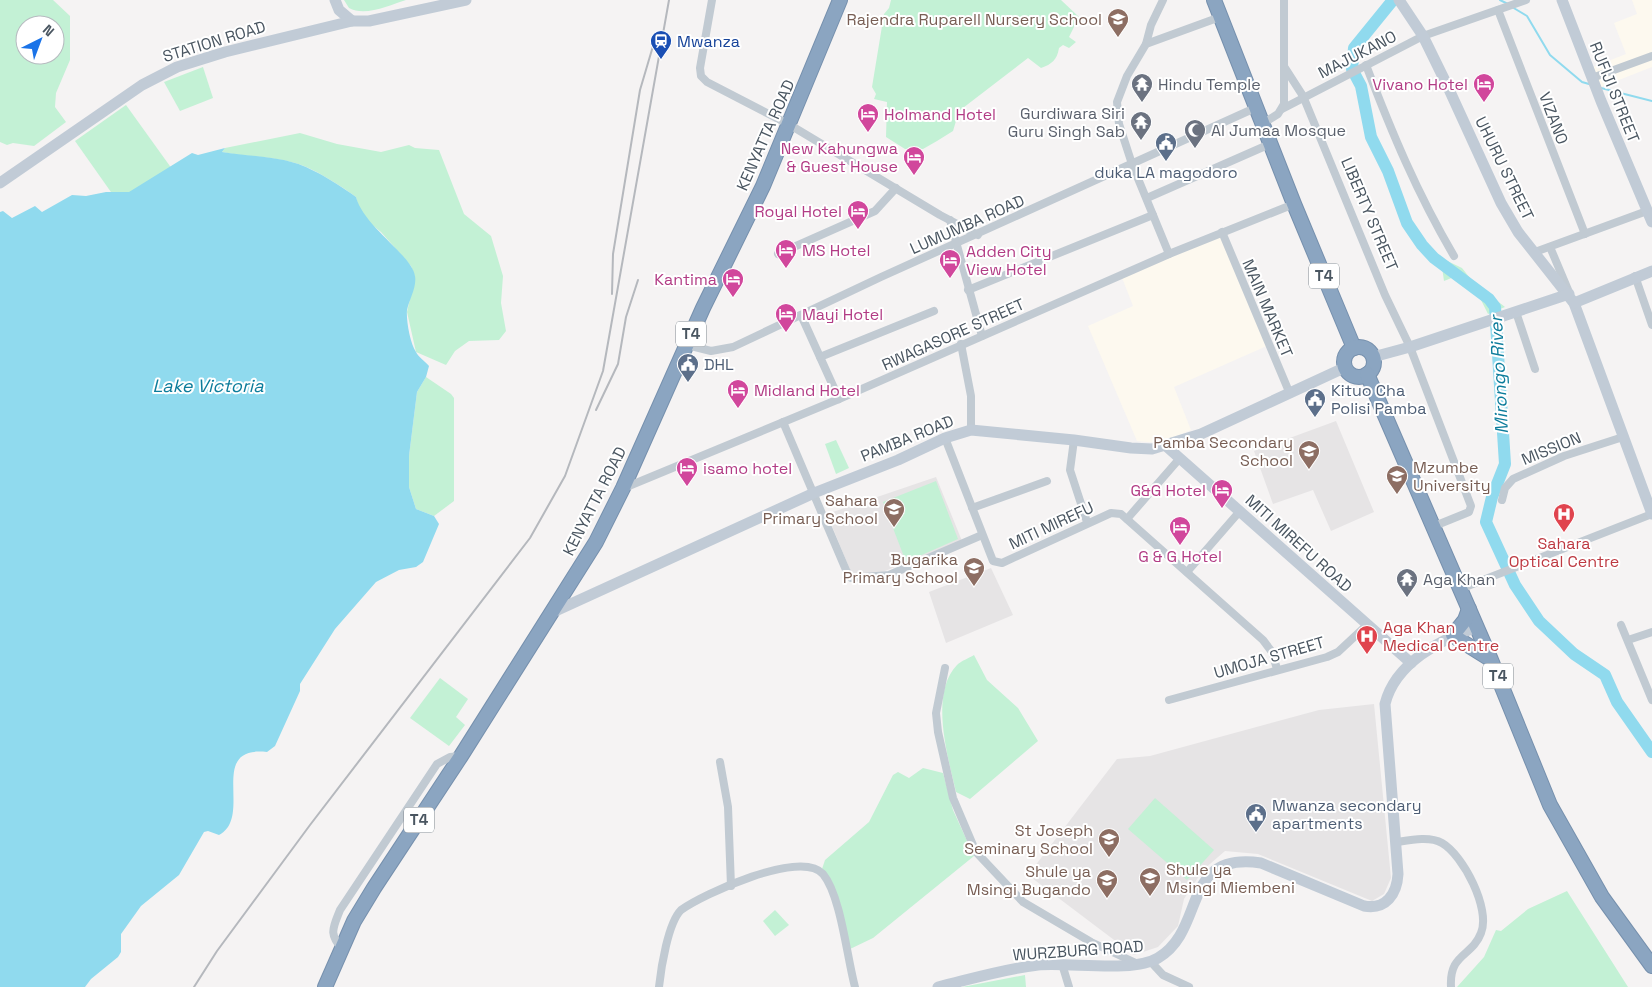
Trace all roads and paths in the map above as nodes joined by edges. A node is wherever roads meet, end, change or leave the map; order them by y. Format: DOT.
graph roads {
  1 [pos="335,0"];
  2 [pos="466,0"];
  3 [pos="712,0"];
  4 [pos="840,0"];
  5 [pos="1163,0"];
  6 [pos="1214,0"];
  7 [pos="1284,0"];
  8 [pos="1399,0"];
  9 [pos="1526,0"];
  10 [pos="1562,0"];
  11 [pos="1500,10"];
  12 [pos="1220,17"];
  13 [pos="352,21"];
  14 [pos="1423,36"];
  15 [pos="1146,44"];
  16 [pos="1652,56"];
  17 [pos="1364,66"];
  18 [pos="1285,68"];
  19 [pos="1593,80"];
  20 [pos="1303,96"];
  21 [pos="1255,108"];
  22 [pos="1282,109"];
  23 [pos="1262,124"];
  24 [pos="790,125"];
  25 [pos="1270,144"];
  26 [pos="1132,164"];
  27 [pos="0,183"];
  28 [pos="896,188"];
  29 [pos="1147,198"];
  30 [pos="1294,204"];
  31 [pos="1153,215"];
  32 [pos="1650,217"];
  33 [pos="950,220"];
  34 [pos="1222,232"];
  35 [pos="1585,234"];
  36 [pos="978,235"];
  37 [pos="956,244"];
  38 [pos="1550,247"];
  39 [pos="1535,252"];
  40 [pos="778,254"];
  41 [pos="1168,254"];
  42 [pos="1454,256"];
  43 [pos="1652,271"];
  44 [pos="1635,276"];
  45 [pos="968,290"];
  46 [pos="1572,298"];
  47 [pos="934,311"];
  48 [pos="1512,314"];
  49 [pos="801,315"];
  50 [pos="1652,325"];
  51 [pos="982,336"];
  52 [pos="961,344"];
  53 [pos="687,345"];
  54 [pos="1410,347"];
  55 [pos="1354,348"];
  56 [pos="820,357"];
  57 [pos="1373,357"];
  58 [pos="1346,367"];
  59 [pos="1535,369"];
  60 [pos="1367,374"];
  61 [pos="1290,394"];
  62 [pos="839,399"];
  63 [pos="783,422"];
  64 [pos="972,430"];
  65 [pos="1623,437"];
  66 [pos="945,438"];
  67 [pos="1074,440"];
  68 [pos="1166,446"];
  69 [pos="1180,458"];
  70 [pos="1047,481"];
  71 [pos="622,488"];
  72 [pos="814,493"];
  73 [pos="1502,500"];
  74 [pos="972,508"];
  75 [pos="1240,511"];
  76 [pos="1652,514"];
  77 [pos="1127,519"];
  78 [pos="1087,522"];
  79 [pos="1432,527"];
  80 [pos="982,535"];
  81 [pos="1187,572"];
  82 [pos="1460,589"];
  83 [pos="1469,609"];
  84 [pos="551,613"];
  85 [pos="1367,625"];
  86 [pos="1621,625"];
  87 [pos="1479,632"];
  88 [pos="1652,632"];
  89 [pos="1455,637"];
  90 [pos="1628,640"];
  91 [pos="1491,660"];
  92 [pos="1411,663"];
  93 [pos="945,668"];
  94 [pos="1277,669"];
  95 [pos="1169,700"];
  96 [pos="1652,700"];
  97 [pos="720,762"];
  98 [pos="1397,842"];
  99 [pos="731,886"];
  100 [pos="1146,963"];
  101 [pos="1062,964"];
  102 [pos="1652,966"];
  103 [pos="325,987"];
  104 [pos="659,987"];
  105 [pos="856,987"];
  106 [pos="938,987"];
  107 [pos="1070,987"];
  108 [pos="1189,987"];
  109 [pos="1451,987"];
  1 -- 13 [label="main road"];
  2 -- 13 [label="main road, STATION ROAD"];
  3 -- 24 [label="street"];
  4 -- 24 [label="highway, KENYATTA ROAD / T4"];
  5 -- 15 [label="street"];
  6 -- 12 [label="highway, T4"];
  7 -- 18 [label="street"];
  8 -- 14 [label="main road, UHURU STREET"];
  9 -- 11 [label="street, MAJUKANO"];
  10 -- 19 [label="main road, RUFIJI STREET"];
  11 -- 14 [label="street, MAJUKANO"];
  11 -- 35 [label="street, VIZANO"];
  12 -- 15 [label="street"];
  12 -- 21 [label="highway, T4"];
  13 -- 27 [label="main road, STATION ROAD"];
  14 -- 17 [label="street, MAJUKANO"];
  14 -- 39 [label="main road, UHURU STREET"];
  15 -- 26 [label="street"];
  16 -- 19 [label="street"];
  17 -- 20 [label="street, MAJUKANO"];
  17 -- 42 [label="street"];
  18 -- 20 [label="street, LIBERTY STREET"];
  18 -- 22 [label="street"];
  19 -- 32 [label="main road, RUFIJI STREET"];
  20 -- 22 [label="street, MAJUKANO"];
  20 -- 54 [label="street, LIBERTY STREET"];
  21 -- 23 [label="highway, T4"];
  21 -- 26 [label="street, LUMUMBA ROAD"];
  22 -- 23 [label="street"];
  23 -- 25 [label="highway, T4"];
  24 -- 28 [label="street"];
  24 -- 53 [label="highway, KENYATTA ROAD / T4"];
  25 -- 29 [label="street"];
  25 -- 30 [label="highway, T4"];
  26 -- 29 [label="street"];
  26 -- 36 [label="street, LUMUMBA ROAD"];
  28 -- 33 [label="street"];
  28 -- 40 [label="street"];
  29 -- 31 [label="street"];
  30 -- 34 [label="street, RWAGASORE STREET"];
  30 -- 55 [label="highway, T4"];
  31 -- 41 [label="street"];
  31 -- 45 [label="street"];
  32 -- 35 [label="street"];
  33 -- 36 [label="street"];
  33 -- 37 [label="street"];
  34 -- 41 [label="street, RWAGASORE STREET"];
  34 -- 61 [label="street, MAIN MARKET"];
  35 -- 38 [label="street"];
  36 -- 37 [label="street, LUMUMBA ROAD"];
  37 -- 45 [label="street"];
  37 -- 49 [label="street, LUMUMBA ROAD"];
  38 -- 39 [label="street"];
  38 -- 46 [label="street"];
  39 -- 46 [label="main road, UHURU STREET"];
  41 -- 51 [label="street, RWAGASORE STREET"];
  43 -- 44 [label="main road"];
  44 -- 46 [label="main road"];
  44 -- 50 [label="street"];
  45 -- 51 [label="street"];
  46 -- 48 [label="main road"];
  46 -- 65 [label="main road, UHURU STREET"];
  47 -- 56 [label="street"];
  48 -- 54 [label="main road"];
  48 -- 59 [label="street"];
  49 -- 53 [label="street, LUMUMBA ROAD"];
  49 -- 56 [label="street"];
  51 -- 52 [label="street, RWAGASORE STREET"];
  52 -- 62 [label="street, RWAGASORE STREET"];
  52 -- 64 [label="street"];
  53 -- 71 [label="highway, KENYATTA ROAD / T4"];
  54 -- 57 [label="main road"];
  54 -- 79 [label="street, LIBERTY STREET"];
  55 -- 57 [label="highway"];
  55 -- 58 [label="highway"];
  56 -- 62 [label="street"];
  57 -- 60 [label="highway"];
  58 -- 60 [label="highway"];
  58 -- 61 [label="main road, PAMBA ROAD"];
  60 -- 79 [label="highway, T4"];
  61 -- 68 [label="main road, PAMBA ROAD"];
  62 -- 63 [label="street, RWAGASORE STREET"];
  63 -- 71 [label="street, RWAGASORE STREET"];
  63 -- 72 [label="street"];
  64 -- 66 [label="main road, PAMBA ROAD"];
  64 -- 67 [label="main road, PAMBA ROAD"];
  65 -- 73 [label="street, MISSION"];
  65 -- 76 [label="main road, UHURU STREET"];
  66 -- 72 [label="main road, PAMBA ROAD"];
  66 -- 74 [label="street, MITI MIREFU"];
  67 -- 68 [label="main road, PAMBA ROAD"];
  67 -- 78 [label="street"];
  68 -- 69 [label="main road, MITI MIREFU ROAD"];
  69 -- 75 [label="main road, MITI MIREFU ROAD"];
  69 -- 77 [label="street"];
  70 -- 74 [label="street"];
  71 -- 84 [label="highway, KENYATTA ROAD / T4"];
  72 -- 80 [label="street"];
  72 -- 84 [label="main road, PAMBA ROAD"];
  74 -- 80 [label="street, MITI MIREFU"];
  75 -- 81 [label="street"];
  75 -- 85 [label="main road, MITI MIREFU ROAD"];
  76 -- 82 [label="street"];
  77 -- 78 [label="street, MITI MIREFU"];
  77 -- 81 [label="street"];
  78 -- 80 [label="street, MITI MIREFU"];
  79 -- 82 [label="highway, T4"];
  81 -- 94 [label="street"];
  82 -- 83 [label="highway, T4"];
  83 -- 87 [label="highway, T4"];
  83 -- 89 [label="highway"];
  84 -- 103 [label="highway, KENYATTA ROAD / T4"];
  85 -- 92 [label="main road, MITI MIREFU ROAD"];
  85 -- 94 [label="street, UMOJA STREET"];
  86 -- 90 [label="street"];
  87 -- 89 [label="main road, WURZBURG ROAD"];
  87 -- 91 [label="highway, T4"];
  88 -- 90 [label="street"];
  89 -- 91 [label="highway"];
  89 -- 92 [label="main road, WURZBURG ROAD"];
  90 -- 96 [label="street"];
  91 -- 102 [label="highway, T4"];
  92 -- 98 [label="main road, WURZBURG ROAD"];
  93 -- 100 [label="street"];
  94 -- 95 [label="street, UMOJA STREET"];
  97 -- 99 [label="street"];
  98 -- 100 [label="main road, WURZBURG ROAD"];
  98 -- 109 [label="street"];
  99 -- 104 [label="street"];
  99 -- 105 [label="street"];
  100 -- 101 [label="main road, WURZBURG ROAD"];
  100 -- 108 [label="street"];
  101 -- 106 [label="main road, WURZBURG ROAD"];
  101 -- 107 [label="street"];
}
